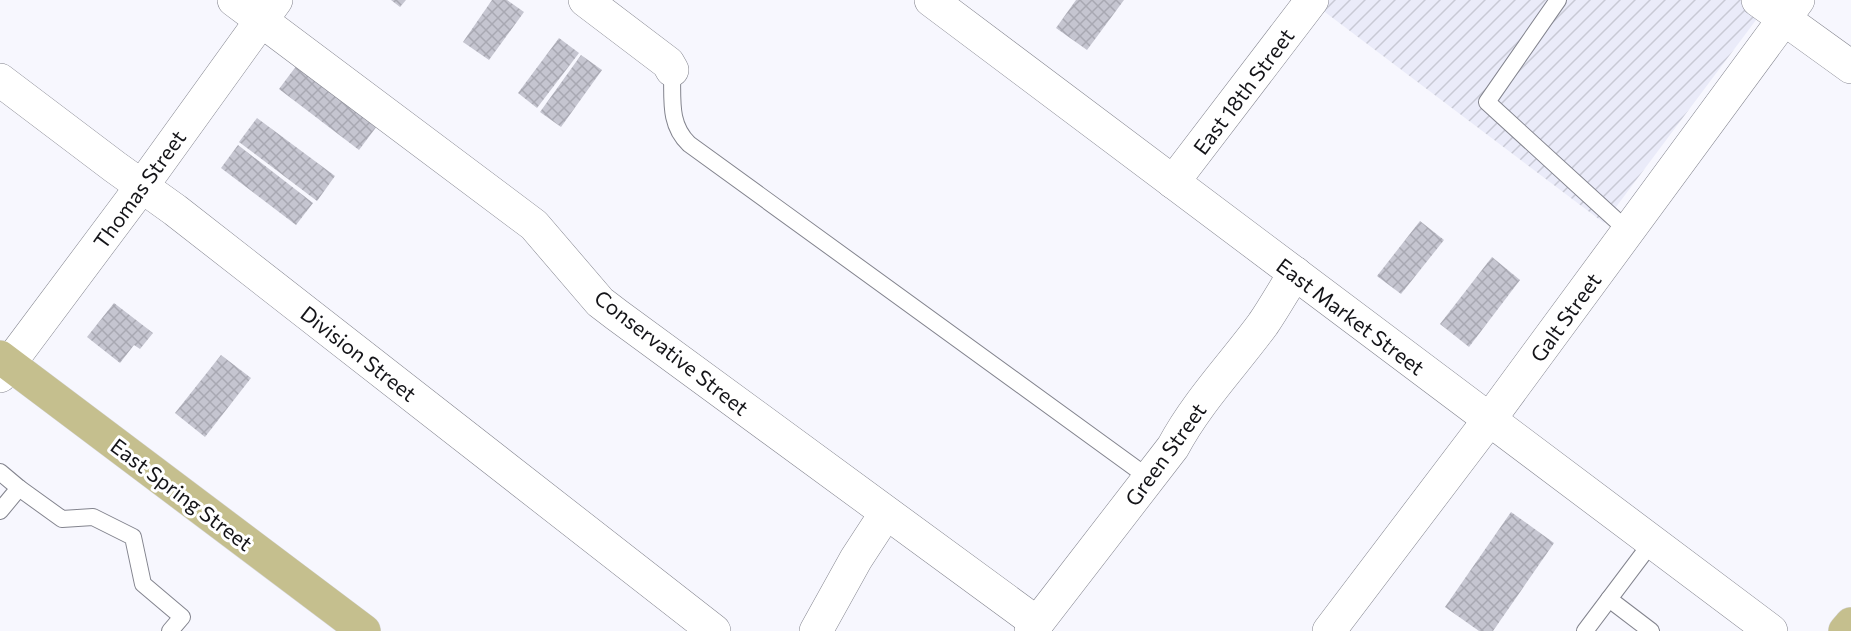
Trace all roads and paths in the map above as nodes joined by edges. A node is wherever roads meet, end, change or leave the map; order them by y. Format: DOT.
graph roads {
  1 [pos="234,0"];
  2 [pos="585,0"];
  3 [pos="931,0"];
  4 [pos="1312,0"];
  5 [pos="1558,0"];
  6 [pos="1758,0"];
  7 [pos="269,10"];
  8 [pos="1791,10"];
  9 [pos="1851,67"];
  10 [pos="672,70"];
  11 [pos="0,80"];
  12 [pos="1173,182"];
  13 [pos="142,186"];
  14 [pos="1628,231"];
  15 [pos="1294,273"];
  16 [pos="3,366"];
  17 [pos="1490,420"];
  18 [pos="0,472"];
  19 [pos="1149,478"];
  20 [pos="19,488"];
  21 [pos="0,511"];
  22 [pos="886,513"];
  23 [pos="1652,542"];
  24 [pos="1609,599"];
  25 [pos="1851,624"];
  26 [pos="1034,627"];
  27 [pos="170,631"];
  28 [pos="364,631"];
  29 [pos="714,631"];
  30 [pos="816,631"];
  31 [pos="1329,631"];
  32 [pos="1585,631"];
  33 [pos="1651,631"];
  34 [pos="1771,631"];
  35 [pos="1845,631"];
  1 -- 7 [label="street, Conservative Street"];
  2 -- 10 [label="street"];
  3 -- 12 [label="street, East Market Street"];
  4 -- 12 [label="street, East 18th Street"];
  5 -- 14 [label="lane"];
  6 -- 8 [label="street"];
  7 -- 13 [label="street, Thomas Street"];
  7 -- 22 [label="street, Conservative Street"];
  8 -- 9 [label="street"];
  8 -- 14 [label="street, Galt Street"];
  10 -- 19 [label="lane"];
  11 -- 13 [label="street, Division Street"];
  12 -- 15 [label="street, East Market Street"];
  13 -- 16 [label="street, Thomas Street"];
  13 -- 29 [label="street, Division Street"];
  14 -- 17 [label="street, Galt Street"];
  15 -- 17 [label="street, East Market Street"];
  15 -- 19 [label="street, Green Street"];
  16 -- 28 [label="main road, East Spring Street"];
  17 -- 23 [label="street, East Market Street"];
  17 -- 31 [label="street, Galt Street"];
  18 -- 20 [label="lane"];
  19 -- 26 [label="street, Green Street"];
  20 -- 21 [label="lane"];
  20 -- 27 [label="lane"];
  22 -- 26 [label="street, Conservative Street"];
  22 -- 30 [label="street"];
  23 -- 24 [label="lane"];
  23 -- 34 [label="street, East Market Street"];
  24 -- 32 [label="lane"];
  24 -- 33 [label="lane"];
  25 -- 35 [label="main road"];
}
